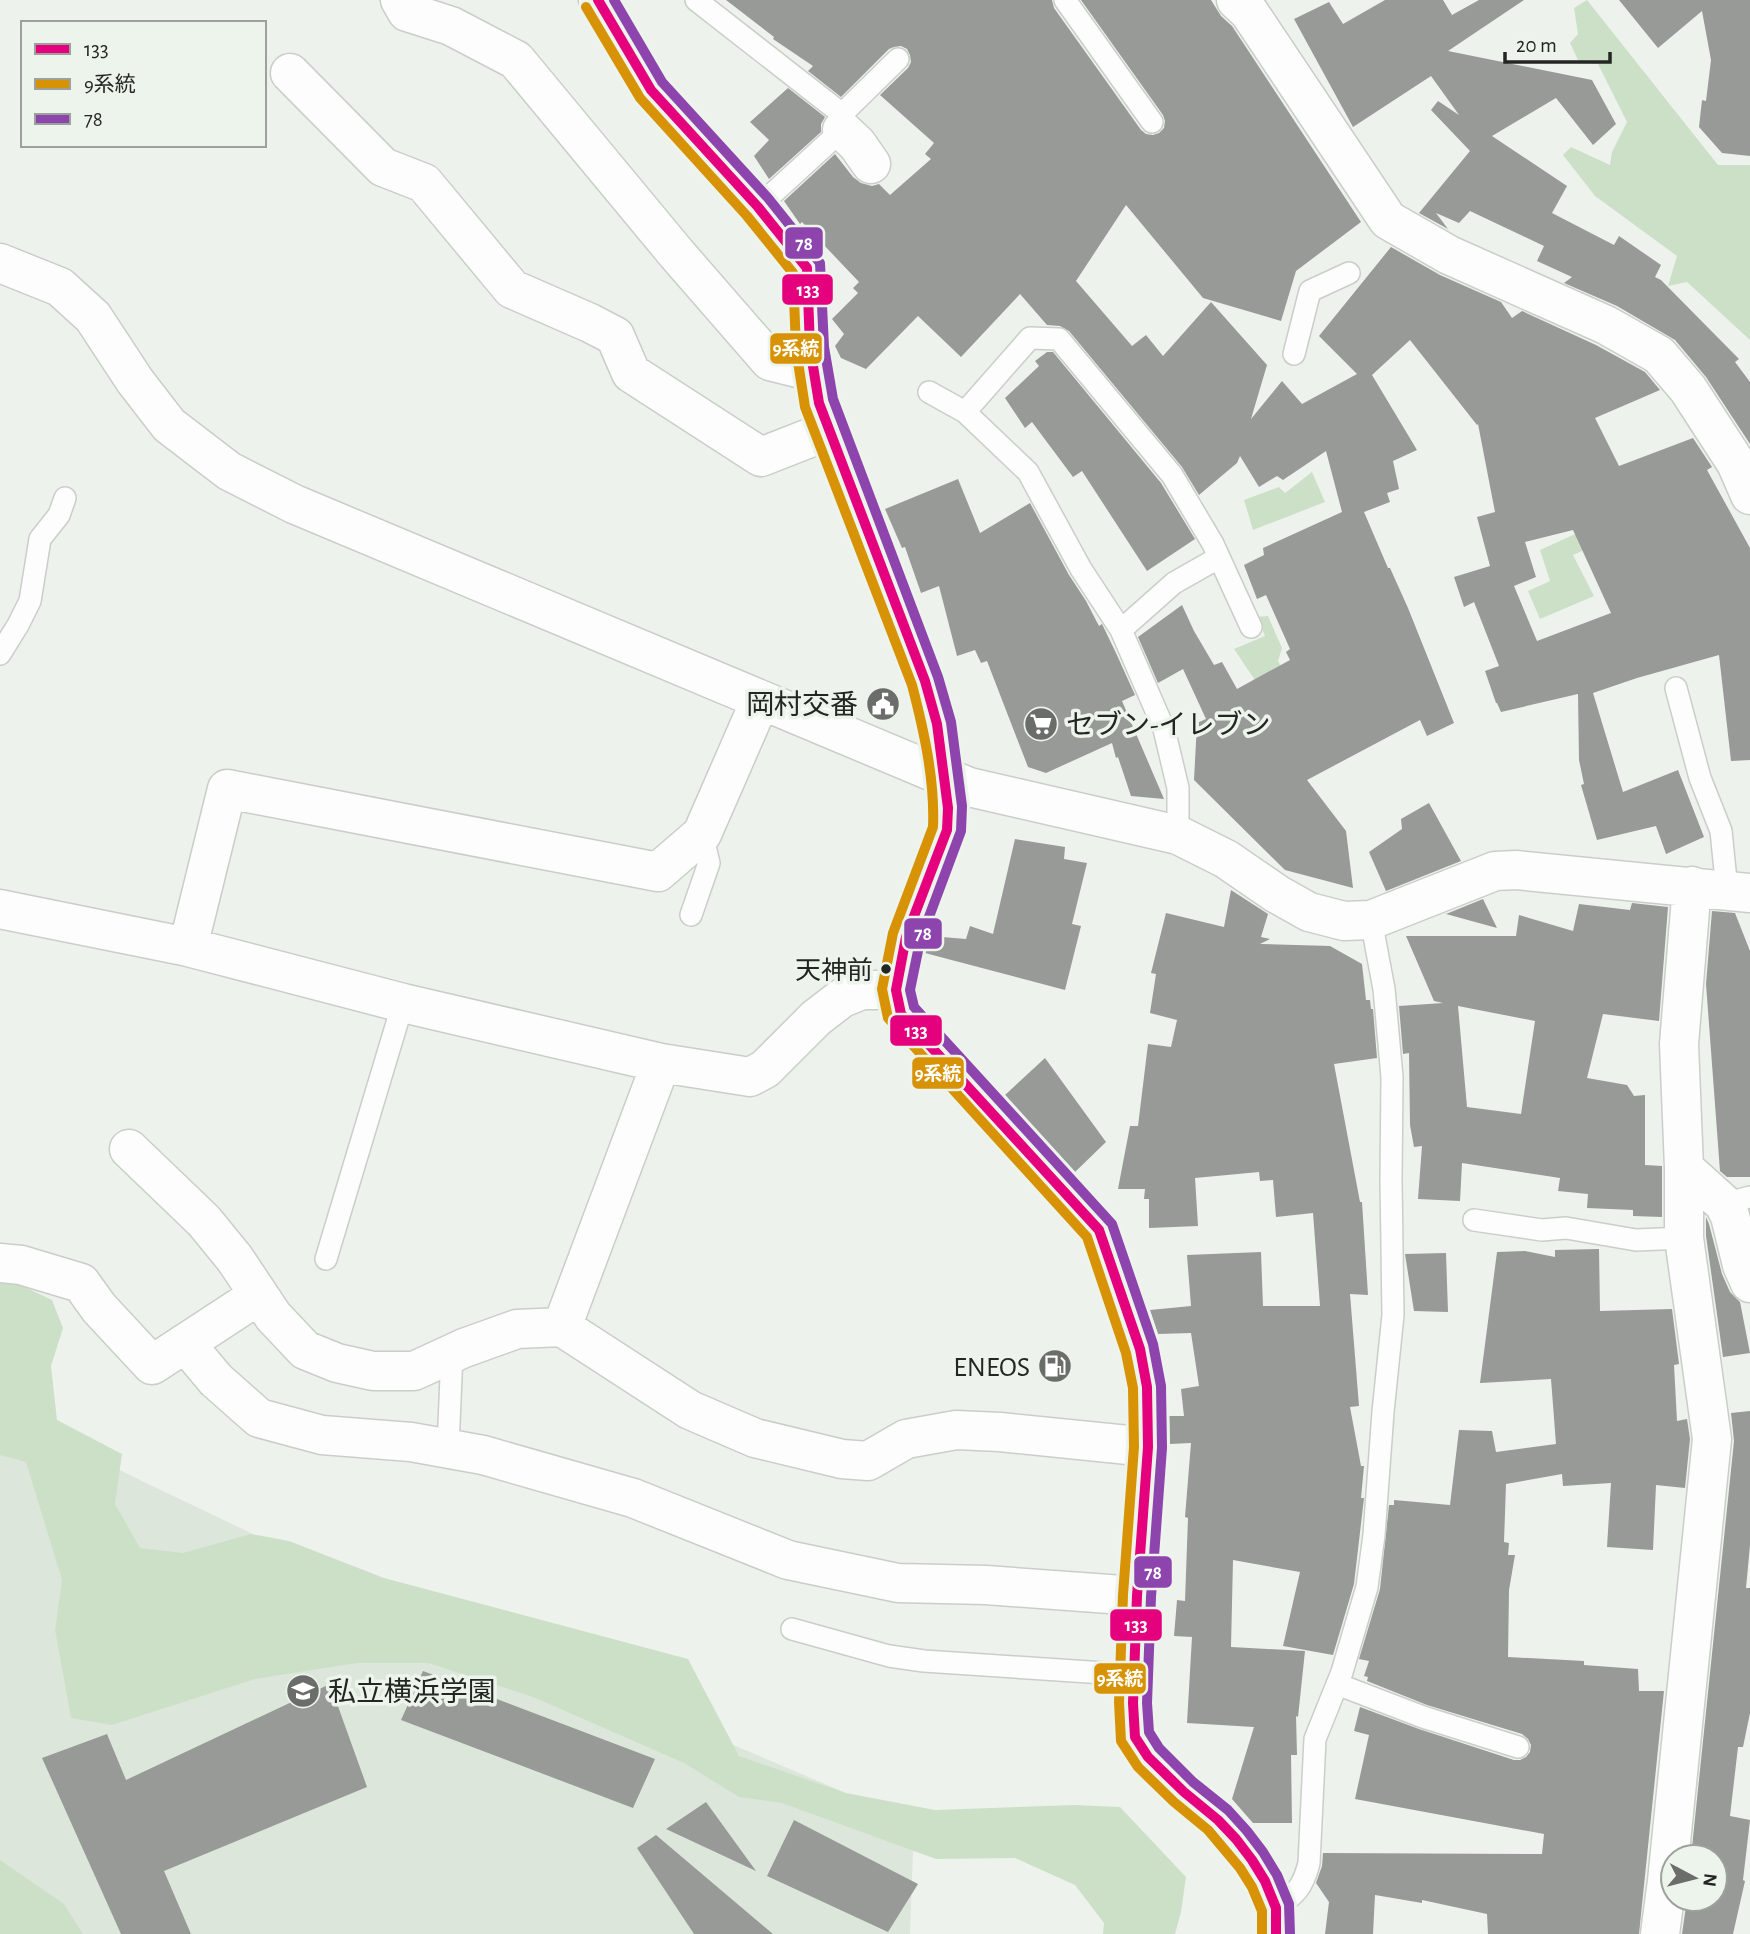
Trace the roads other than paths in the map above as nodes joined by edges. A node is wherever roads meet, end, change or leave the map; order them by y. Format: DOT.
graph roads {
  1 [pos="400,0"];
  2 [pos="598,0"];
  3 [pos="696,0"];
  4 [pos="1065,0"];
  5 [pos="1236,0"];
  6 [pos="898,59"];
  7 [pos="290,73"];
  8 [pos="842,122"];
  9 [pos="1152,122"];
  10 [pos="871,164"];
  11 [pos="758,207"];
  12 [pos="0,263"];
  13 [pos="1349,273"];
  14 [pos="1294,354"];
  15 [pos="814,372"];
  16 [pos="929,392"];
  17 [pos="965,412"];
  18 [pos="830,430"];
  19 [pos="1750,495"];
  20 [pos="65,498"];
  21 [pos="1218,558"];
  22 [pos="1251,627"];
  23 [pos="1121,631"];
  24 [pos="0,654"];
  25 [pos="1676,688"];
  26 [pos="760,701"];
  27 [pos="944,777"];
  28 [pos="702,834"];
  29 [pos="1178,835"];
  30 [pos="1723,890"];
  31 [pos="0,909"];
  32 [pos="691,915"];
  33 [pos="1371,920"];
  34 [pos="188,947"];
  35 [pos="896,990"];
  36 [pos="403,1003"];
  37 [pos="661,1063"];
  38 [pos="130,1149"];
  39 [pos="1684,1168"];
  40 [pos="1737,1201"];
  41 [pos="1474,1220"];
  42 [pos="1684,1238"];
  43 [pos="326,1259"];
  44 [pos="0,1264"];
  45 [pos="1750,1283"];
  46 [pos="259,1295"];
  47 [pos="562,1327"];
  48 [pos="185,1343"];
  49 [pos="452,1353"];
  50 [pos="1148,1447"];
  51 [pos="448,1448"];
  52 [pos="1137,1595"];
  53 [pos="792,1629"];
  54 [pos="1134,1675"];
  55 [pos="1337,1684"];
  56 [pos="1518,1747"];
  57 [pos="1276,1921"];
  58 [pos="1661,1934"];
  1 -- 15 [label="street"];
  2 -- 11 [label="street"];
  3 -- 8 [label="lane"];
  4 -- 9 [label="lane"];
  5 -- 19 [label="street"];
  6 -- 8 [label="lane"];
  7 -- 18 [label="street"];
  8 -- 10 [label="street"];
  8 -- 11 [label="lane"];
  11 -- 15 [label="street"];
  12 -- 26 [label="street"];
  13 -- 14 [label="lane"];
  15 -- 18 [label="street"];
  16 -- 17 [label="lane"];
  17 -- 21 [label="lane"];
  17 -- 23 [label="lane"];
  18 -- 27 [label="street"];
  20 -- 24 [label="lane"];
  21 -- 22 [label="lane"];
  21 -- 23 [label="lane"];
  23 -- 29 [label="lane"];
  25 -- 30 [label="lane"];
  26 -- 27 [label="street"];
  26 -- 28 [label="street"];
  27 -- 29 [label="street"];
  27 -- 35 [label="street"];
  28 -- 32 [label="lane"];
  28 -- 34 [label="street"];
  29 -- 33 [label="street"];
  30 -- 33 [label="street"];
  30 -- 39 [label="street"];
  31 -- 34 [label="street"];
  33 -- 55 [label="lane"];
  34 -- 36 [label="street"];
  35 -- 37 [label="street"];
  35 -- 50 [label="street"];
  36 -- 37 [label="street"];
  36 -- 43 [label="lane"];
  37 -- 47 [label="street"];
  38 -- 46 [label="street"];
  39 -- 40 [label="street"];
  39 -- 42 [label="street"];
  40 -- 45 [label="street"];
  41 -- 42 [label="lane"];
  42 -- 58 [label="street"];
  44 -- 48 [label="street"];
  46 -- 48 [label="street"];
  46 -- 49 [label="street"];
  47 -- 49 [label="street"];
  47 -- 50 [label="street"];
  48 -- 51 [label="street"];
  49 -- 51 [label="lane"];
  50 -- 52 [label="street"];
  51 -- 52 [label="street"];
  52 -- 54 [label="street"];
  53 -- 54 [label="lane"];
  54 -- 57 [label="street"];
  55 -- 56 [label="lane"];
  55 -- 57 [label="lane"];
}
